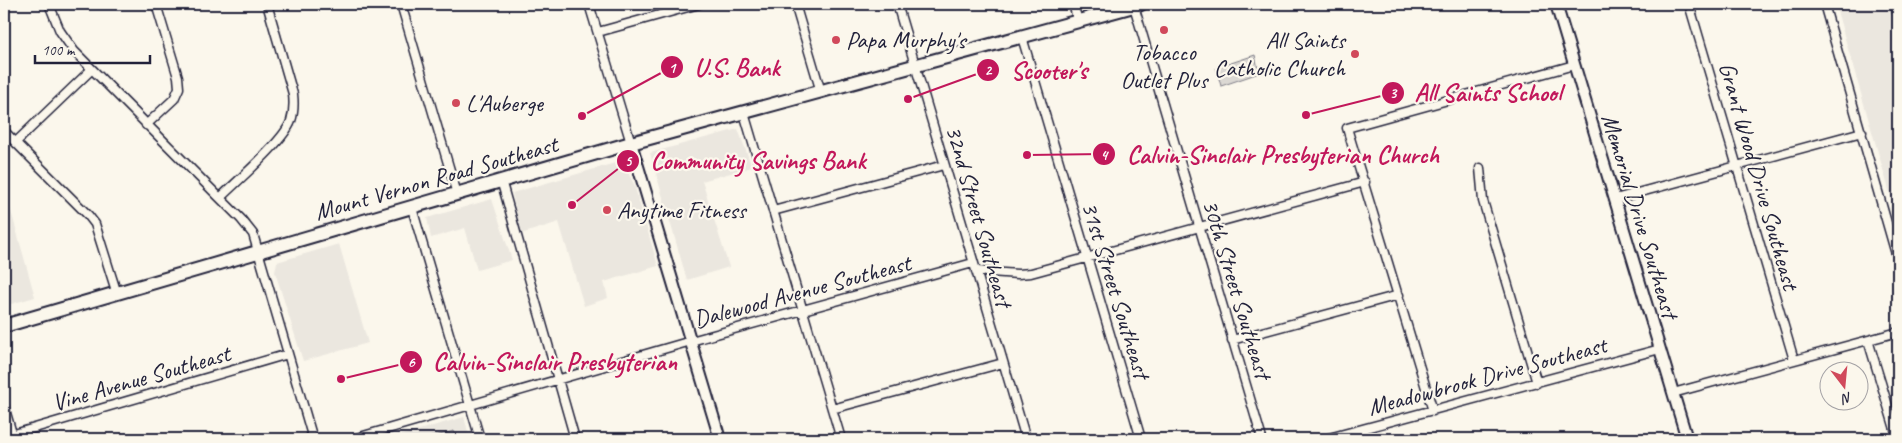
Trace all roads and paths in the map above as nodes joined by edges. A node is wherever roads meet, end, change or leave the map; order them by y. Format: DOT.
graph roads {
  1 [pos="48,4"];
  2 [pos="156,4"];
  3 [pos="267,4"];
  4 [pos="401,4"];
  5 [pos="589,4"];
  6 [pos="695,4"];
  7 [pos="795,4"];
  8 [pos="897,4"];
  9 [pos="1072,4"];
  10 [pos="1556,4"];
  11 [pos="1689,4"];
  12 [pos="1824,4"];
  13 [pos="1137,5"];
  14 [pos="1078,21"];
  15 [pos="598,32"];
  16 [pos="1022,37"];
  17 [pos="1574,65"];
  18 [pos="915,66"];
  19 [pos="91,70"];
  20 [pos="821,92"];
  21 [pos="744,113"];
  22 [pos="146,125"];
  23 [pos="4,131"];
  24 [pos="1862,132"];
  25 [pos="16,142"];
  26 [pos="631,143"];
  27 [pos="944,165"];
  28 [pos="1737,166"];
  29 [pos="1480,168"];
  30 [pos="501,180"];
  31 [pos="1365,182"];
  32 [pos="457,194"];
  33 [pos="220,198"];
  34 [pos="1615,199"];
  35 [pos="412,208"];
  36 [pos="773,211"];
  37 [pos="1199,228"];
  38 [pos="258,251"];
  39 [pos="1087,258"];
  40 [pos="1898,261"];
  41 [pos="975,267"];
  42 [pos="117,294"];
  43 [pos="1399,295"];
  44 [pos="802,311"];
  45 [pos="4,326"];
  46 [pos="1898,332"];
  47 [pos="1232,340"];
  48 [pos="1868,340"];
  49 [pos="691,341"];
  50 [pos="1660,349"];
  51 [pos="288,354"];
  52 [pos="1794,360"];
  53 [pos="1003,363"];
  54 [pos="557,379"];
  55 [pos="1537,383"];
  56 [pos="1672,393"];
  57 [pos="470,405"];
  58 [pos="4,406"];
  59 [pos="832,409"];
  60 [pos="1433,411"];
  61 [pos="4,437"];
  62 [pos="13,437"];
  63 [pos="313,439"];
  64 [pos="353,439"];
  65 [pos="480,439"];
  66 [pos="575,439"];
  67 [pos="720,439"];
  68 [pos="840,439"];
  69 [pos="1026,439"];
  70 [pos="1141,439"];
  71 [pos="1262,439"];
  72 [pos="1325,439"];
  73 [pos="1686,439"];
  74 [pos="1898,439"];
  1 -- 19 [label="street"];
  2 -- 22 [label="street"];
  3 -- 33 [label="street"];
  4 -- 32 [label="street"];
  5 -- 15 [label="street"];
  6 -- 15 [label="street"];
  7 -- 20 [label="street"];
  8 -- 18 [label="street, 32nd Street Southeast"];
  9 -- 14 [label="street"];
  10 -- 17 [label="street, Memorial Drive Southeast"];
  11 -- 28 [label="street, Grant Wood Drive Southeast"];
  12 -- 24 [label="street"];
  13 -- 14 [label="main road, Mount Vernon Road Southeast"];
  13 -- 37 [label="street, 30th Street Southeast"];
  14 -- 16 [label="main road, Mount Vernon Road Southeast"];
  15 -- 26 [label="street"];
  16 -- 18 [label="main road, Mount Vernon Road Southeast"];
  16 -- 39 [label="street, 31st Street Southeast"];
  17 -- 31 [label="street"];
  17 -- 34 [label="street, Memorial Drive Southeast"];
  18 -- 20 [label="main road, Mount Vernon Road Southeast"];
  18 -- 27 [label="street, 32nd Street Southeast"];
  19 -- 22 [label="street"];
  19 -- 25 [label="street"];
  20 -- 21 [label="main road, Mount Vernon Road Southeast"];
  21 -- 26 [label="main road, Mount Vernon Road Southeast"];
  21 -- 36 [label="street"];
  22 -- 33 [label="street"];
  23 -- 25 [label="street"];
  24 -- 28 [label="street"];
  24 -- 40 [label="street"];
  25 -- 42 [label="street"];
  26 -- 30 [label="main road, Mount Vernon Road Southeast"];
  26 -- 49 [label="street"];
  27 -- 36 [label="street"];
  27 -- 41 [label="street, 32nd Street Southeast"];
  28 -- 34 [label="street"];
  28 -- 52 [label="street, Grant Wood Drive Southeast"];
  29 -- 55 [label="street"];
  30 -- 32 [label="main road, Mount Vernon Road Southeast"];
  30 -- 54 [label="street"];
  31 -- 37 [label="street, Dalewood Avenue Southeast"];
  31 -- 43 [label="street"];
  32 -- 35 [label="main road, Mount Vernon Road Southeast"];
  33 -- 38 [label="street"];
  34 -- 50 [label="street, Memorial Drive Southeast"];
  35 -- 38 [label="main road, Mount Vernon Road Southeast"];
  35 -- 57 [label="street"];
  36 -- 44 [label="street"];
  37 -- 39 [label="street, Dalewood Avenue Southeast"];
  37 -- 47 [label="street, 30th Street Southeast"];
  38 -- 42 [label="main road, Mount Vernon Road Southeast"];
  38 -- 51 [label="street"];
  39 -- 41 [label="street, Dalewood Avenue Southeast"];
  39 -- 70 [label="street, 31st Street Southeast"];
  41 -- 44 [label="street, Dalewood Avenue Southeast"];
  41 -- 53 [label="street, 32nd Street Southeast"];
  42 -- 45 [label="main road, Mount Vernon Road Southeast"];
  43 -- 47 [label="street"];
  43 -- 60 [label="street"];
  44 -- 49 [label="street, Dalewood Avenue Southeast"];
  44 -- 59 [label="street"];
  46 -- 48 [label="street"];
  47 -- 71 [label="street, 30th Street Southeast"];
  48 -- 52 [label="street"];
  48 -- 74 [label="street"];
  49 -- 54 [label="street, Dalewood Avenue Southeast"];
  49 -- 67 [label="street"];
  50 -- 55 [label="street, Meadowbrook Drive Southeast"];
  50 -- 56 [label="street, Memorial Drive Southeast"];
  51 -- 62 [label="street, Vine Avenue Southeast"];
  51 -- 63 [label="street"];
  52 -- 56 [label="street"];
  53 -- 59 [label="street"];
  53 -- 69 [label="street, 32nd Street Southeast"];
  54 -- 57 [label="street, Dalewood Avenue Southeast"];
  54 -- 66 [label="street"];
  55 -- 60 [label="street, Meadowbrook Drive Southeast"];
  56 -- 73 [label="street, Memorial Drive Southeast"];
  57 -- 64 [label="street, Dalewood Avenue Southeast"];
  57 -- 65 [label="street"];
  58 -- 62 [label="street"];
  59 -- 68 [label="street"];
  60 -- 72 [label="street, Meadowbrook Drive Southeast"];
  61 -- 62 [label="street, Vine Avenue Southeast"];
}
